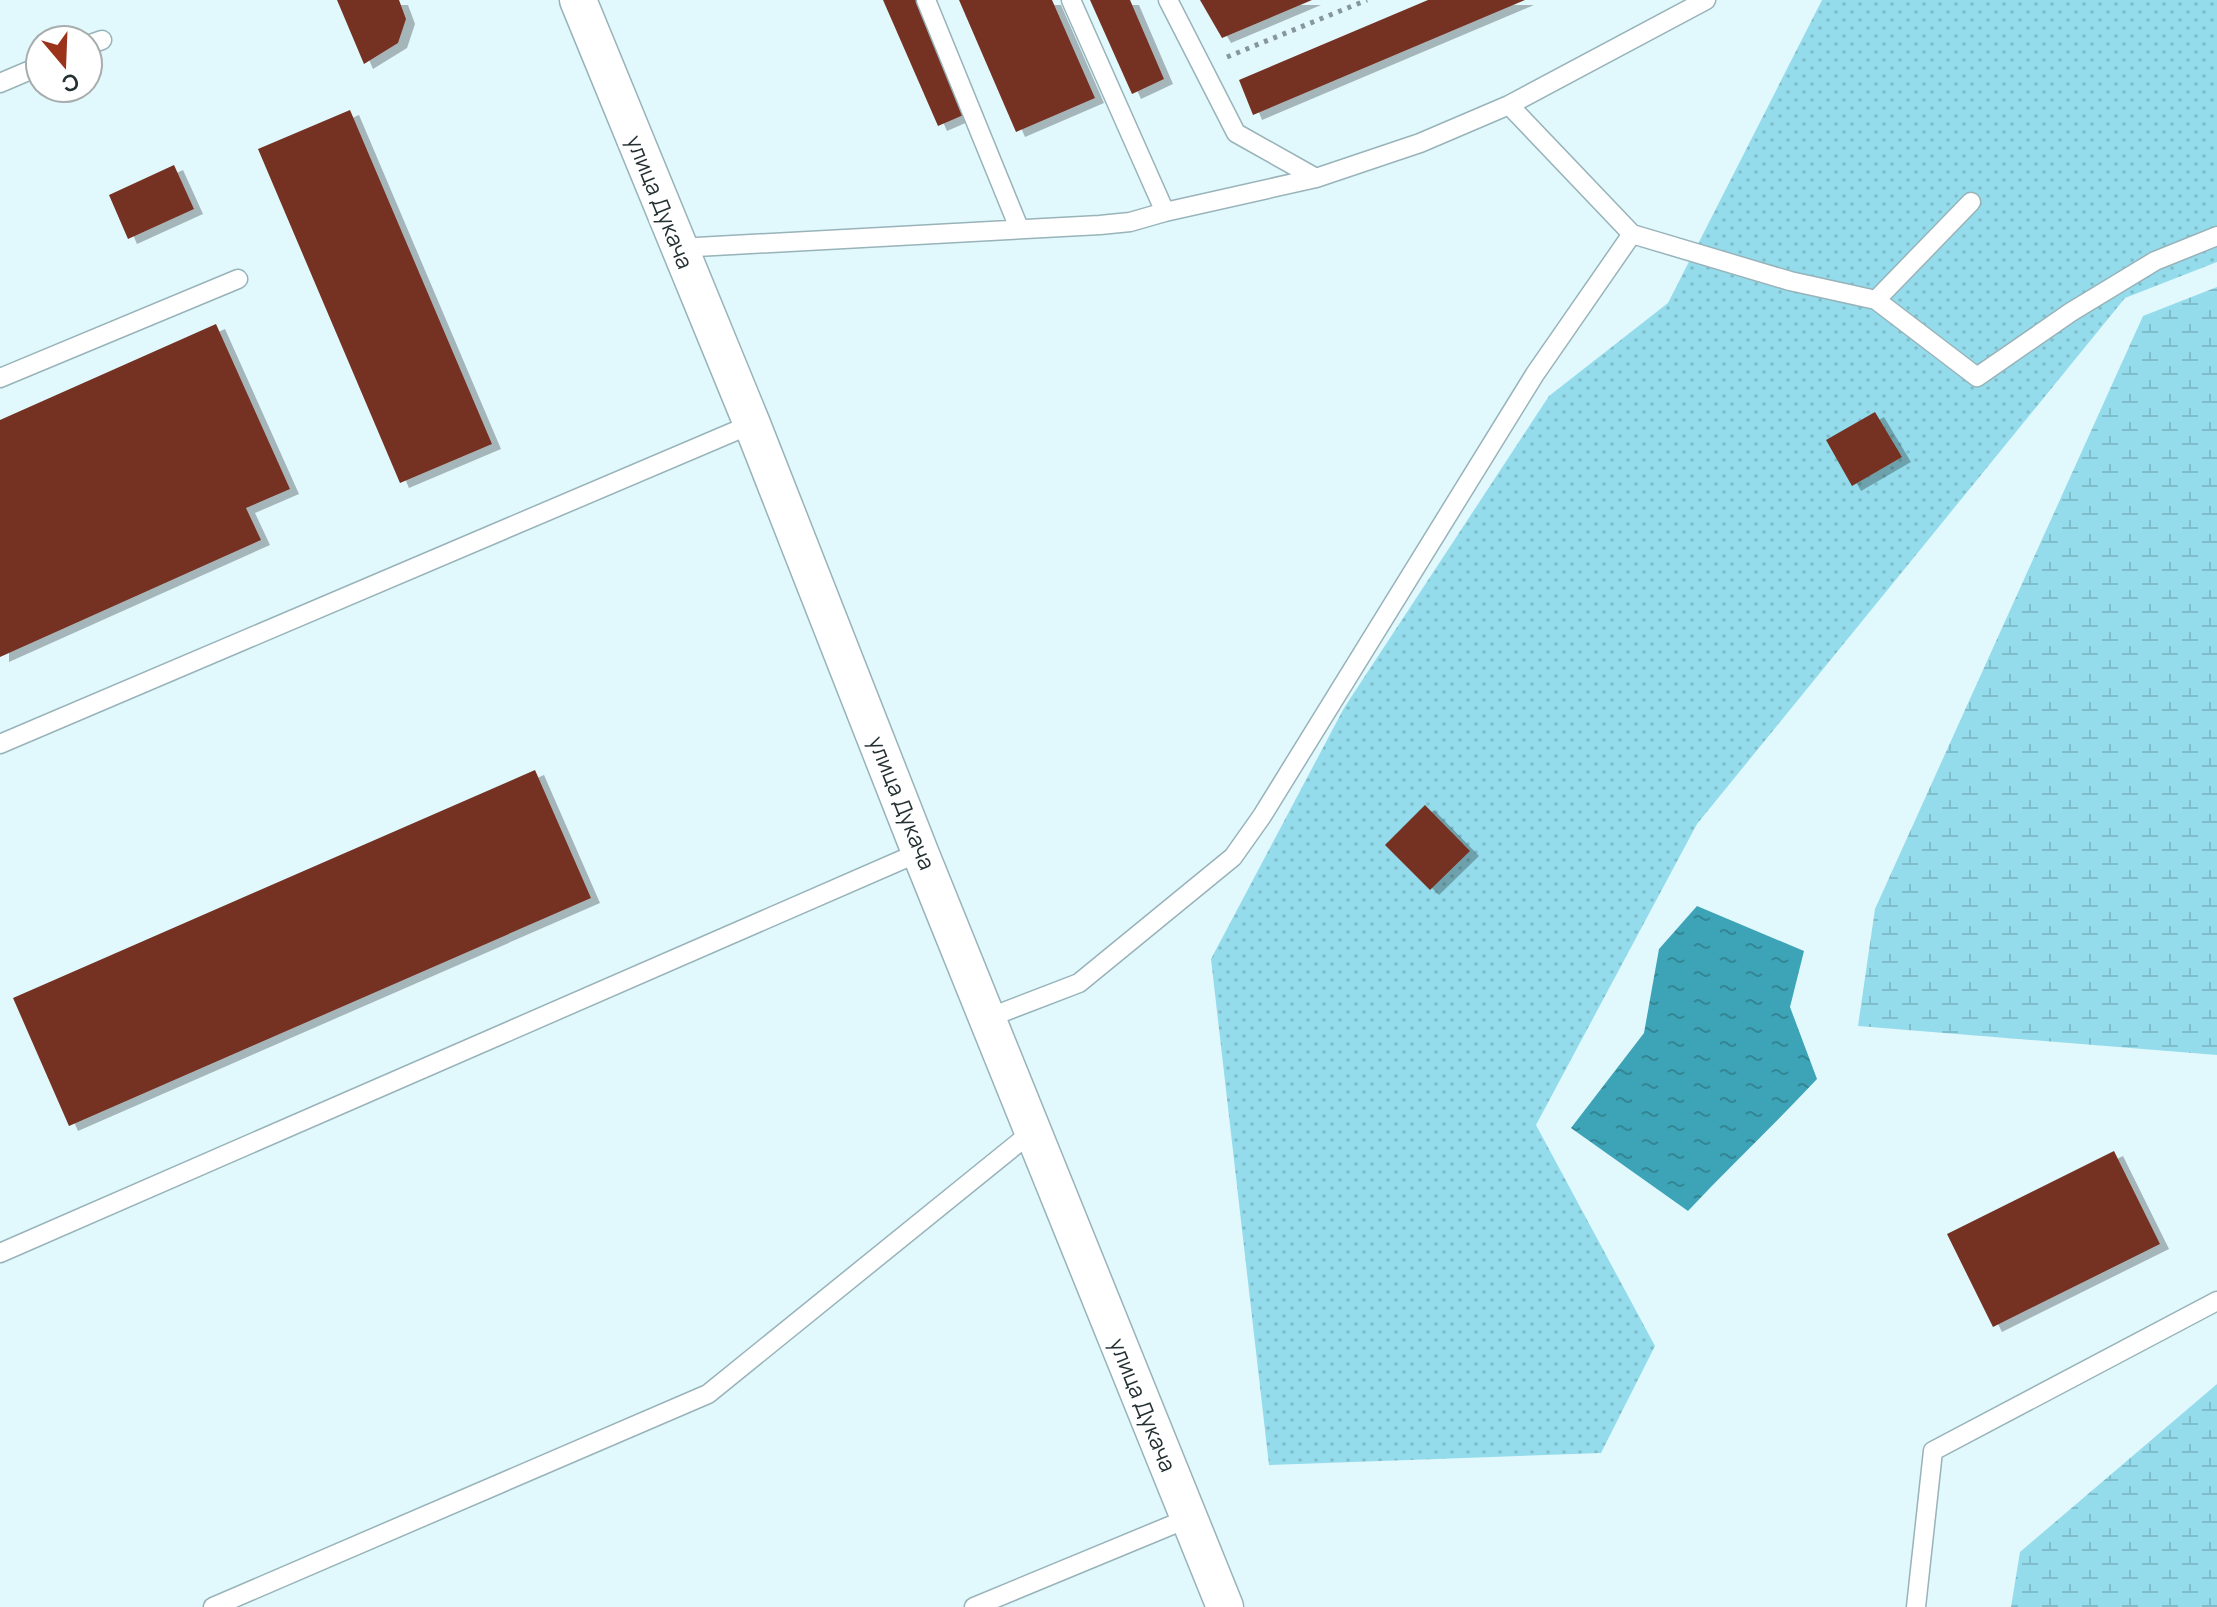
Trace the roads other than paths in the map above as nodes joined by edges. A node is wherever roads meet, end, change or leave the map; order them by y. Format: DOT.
graph roads {
  1 [pos="578,0"];
  2 [pos="926,0"];
  3 [pos="1071,0"];
  4 [pos="1168,0"];
  5 [pos="1706,0"];
  6 [pos="24,73"];
  7 [pos="0,83"];
  8 [pos="1509,105"];
  9 [pos="1316,178"];
  10 [pos="1971,202"];
  11 [pos="1165,212"];
  12 [pos="1019,228"];
  13 [pos="1632,234"];
  14 [pos="2217,236"];
  15 [pos="678,248"];
  16 [pos="238,279"];
  17 [pos="1876,300"];
  18 [pos="0,378"];
  19 [pos="752,424"];
  20 [pos="0,744"];
  21 [pos="920,852"];
  22 [pos="988,1018"];
  23 [pos="1033,1131"];
  24 [pos="0,1253"];
  25 [pos="2217,1301"];
  26 [pos="1189,1518"];
  27 [pos="213,1607"];
  28 [pos="974,1607"];
  29 [pos="1225,1607"];
  30 [pos="1916,1607"];
  1 -- 15 [label="street, улица Дукача"];
  2 -- 12 [label="lane"];
  3 -- 11 [label="lane"];
  4 -- 9 [label="lane"];
  5 -- 8 [label="lane"];
  6 -- 7 [label="lane"];
  8 -- 9 [label="lane"];
  8 -- 13 [label="lane"];
  9 -- 11 [label="lane"];
  10 -- 17 [label="lane"];
  11 -- 12 [label="lane"];
  12 -- 15 [label="lane"];
  13 -- 17 [label="lane"];
  13 -- 22 [label="lane"];
  14 -- 17 [label="lane"];
  15 -- 19 [label="street, улица Дукача"];
  16 -- 18 [label="lane"];
  19 -- 20 [label="lane"];
  19 -- 21 [label="street, улица Дукача"];
  21 -- 22 [label="street, улица Дукача"];
  21 -- 24 [label="lane"];
  22 -- 23 [label="street, улица Дукача"];
  23 -- 26 [label="street, улица Дукача"];
  23 -- 27 [label="lane"];
  25 -- 30 [label="lane"];
  26 -- 28 [label="lane"];
  26 -- 29 [label="street, улица Дукача"];
}
